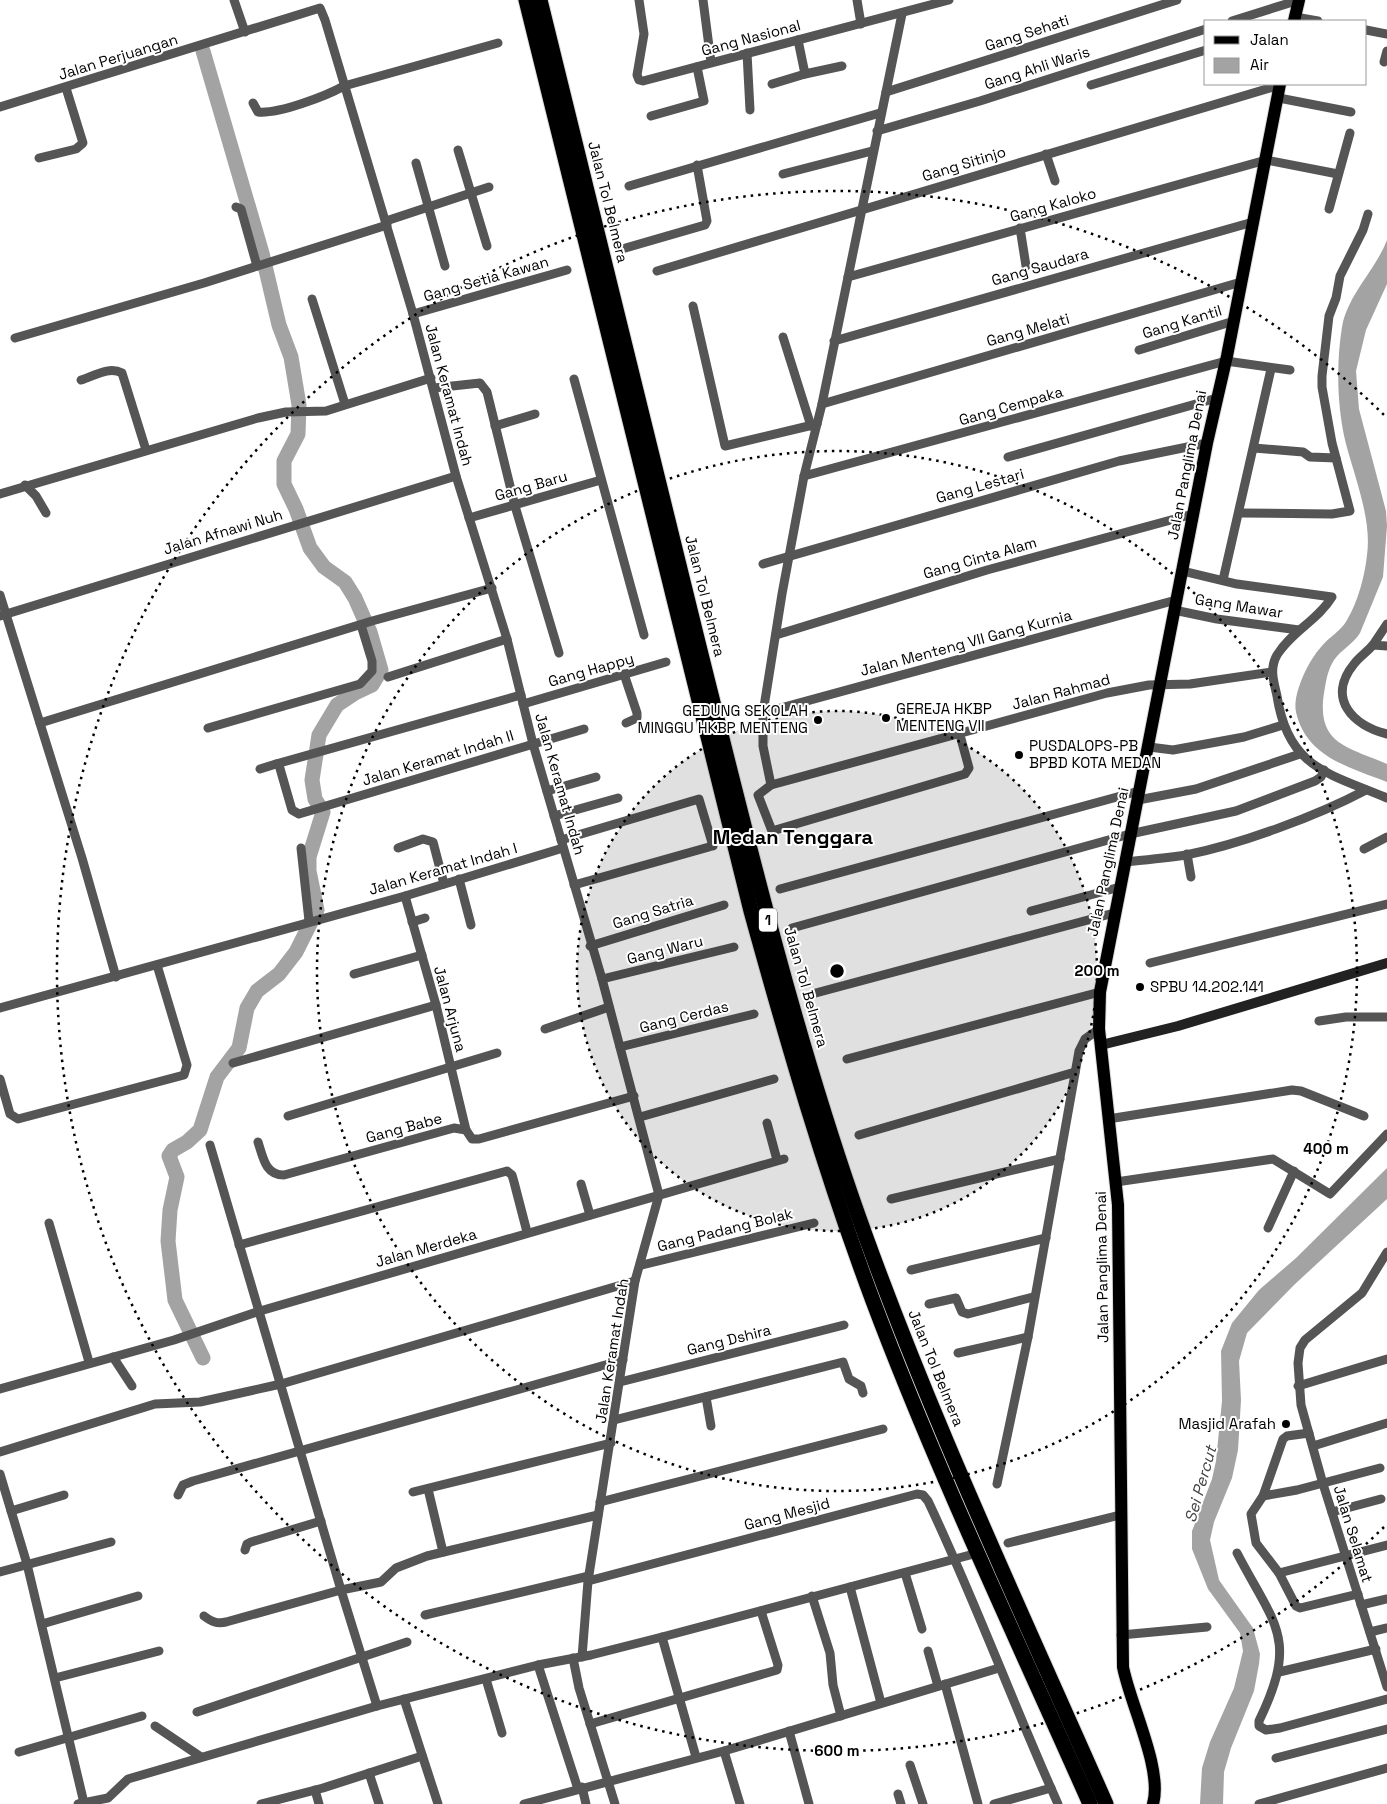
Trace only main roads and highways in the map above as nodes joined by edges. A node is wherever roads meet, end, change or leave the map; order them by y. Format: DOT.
graph roads {
  1 [pos="526,0"];
  2 [pos="540,0"];
  3 [pos="1299,0"];
  4 [pos="1295,19"];
  5 [pos="1280,89"];
  6 [pos="1090,1804"];
  7 [pos="1106,1804"];
  8 [pos="1153,1804"];
  1 -- 6 [label="highway, Jalan Tol Belmera / 1"];
  2 -- 7 [label="highway, Jalan Tol Belmera / 1"];
  3 -- 4 [label="main road"];
  5 -- 8 [label="main road, Jalan Panglima Denai"];
}
